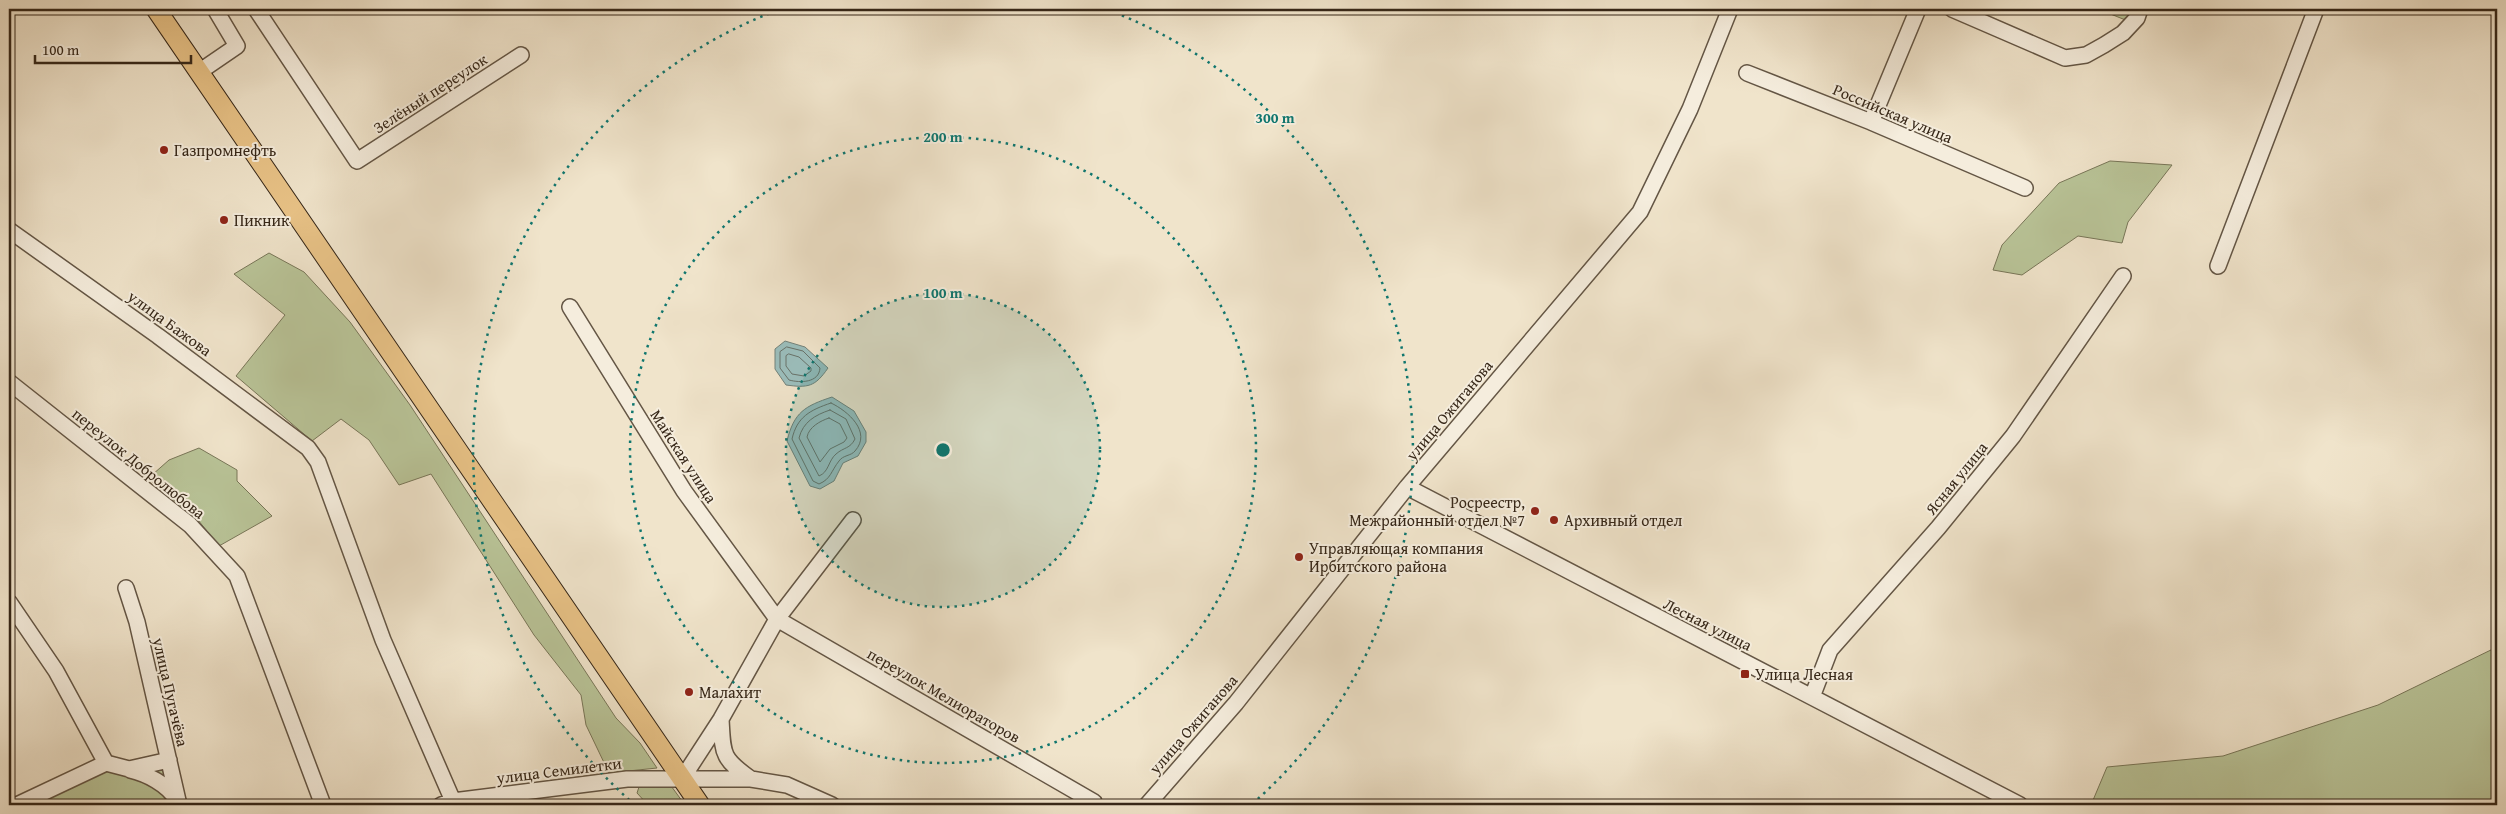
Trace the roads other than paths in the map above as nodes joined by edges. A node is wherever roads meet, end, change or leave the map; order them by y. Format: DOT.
graph roads {
  1 [pos="156,9"];
  2 [pos="215,9"];
  3 [pos="256,9"];
  4 [pos="1730,9"];
  5 [pos="1918,9"];
  6 [pos="1952,9"];
  7 [pos="2140,9"];
  8 [pos="2316,9"];
  9 [pos="521,55"];
  10 [pos="199,72"];
  11 [pos="1747,73"];
  12 [pos="1871,122"];
  13 [pos="2025,188"];
  14 [pos="9,230"];
  15 [pos="2218,266"];
  16 [pos="2123,276"];
  17 [pos="570,307"];
  18 [pos="9,382"];
  19 [pos="1407,487"];
  20 [pos="853,520"];
  21 [pos="126,588"];
  22 [pos="9,602"];
  23 [pos="777,619"];
  24 [pos="1812,697"];
  25 [pos="721,719"];
  26 [pos="169,760"];
  27 [pos="106,763"];
  28 [pos="129,769"];
  29 [pos="682,779"];
  30 [pos="751,779"];
  31 [pos="1094,802"];
  32 [pos="447,803"];
  33 [pos="179,804"];
  34 [pos="17,805"];
  35 [pos="323,805"];
  36 [pos="700,805"];
  37 [pos="832,805"];
  38 [pos="1147,805"];
  39 [pos="2020,805"];
  1 -- 10 [label="main road"];
  2 -- 10 [label="street"];
  3 -- 9 [label="street, Зелёный переулок"];
  4 -- 19 [label="street, улица Ожиганова"];
  5 -- 12 [label="street"];
  6 -- 7 [label="street"];
  8 -- 15 [label="street"];
  10 -- 29 [label="main road"];
  11 -- 12 [label="street, Российская улица"];
  12 -- 13 [label="street, Российская улица"];
  14 -- 32 [label="street, улица Бажова"];
  16 -- 24 [label="street, Ясная улица"];
  17 -- 23 [label="street, Майская улица"];
  18 -- 35 [label="street, переулок Добролюбова"];
  19 -- 24 [label="street, Лесная улица"];
  19 -- 38 [label="street, улица Ожиганова"];
  20 -- 23 [label="street"];
  21 -- 26 [label="street, улица Пугачёва"];
  22 -- 27 [label="street"];
  23 -- 25 [label="street"];
  23 -- 31 [label="street, переулок Мелиораторов"];
  24 -- 39 [label="street, Лесная улица"];
  25 -- 29 [label="street"];
  25 -- 30 [label="street"];
  26 -- 28 [label="street"];
  26 -- 33 [label="street, улица Пугачёва"];
  27 -- 28 [label="street"];
  27 -- 34 [label="street"];
  28 -- 33 [label="street"];
  29 -- 30 [label="street, улица Семилетки"];
  29 -- 32 [label="street, улица Семилетки"];
  29 -- 36 [label="main road"];
  30 -- 37 [label="street"];
}
